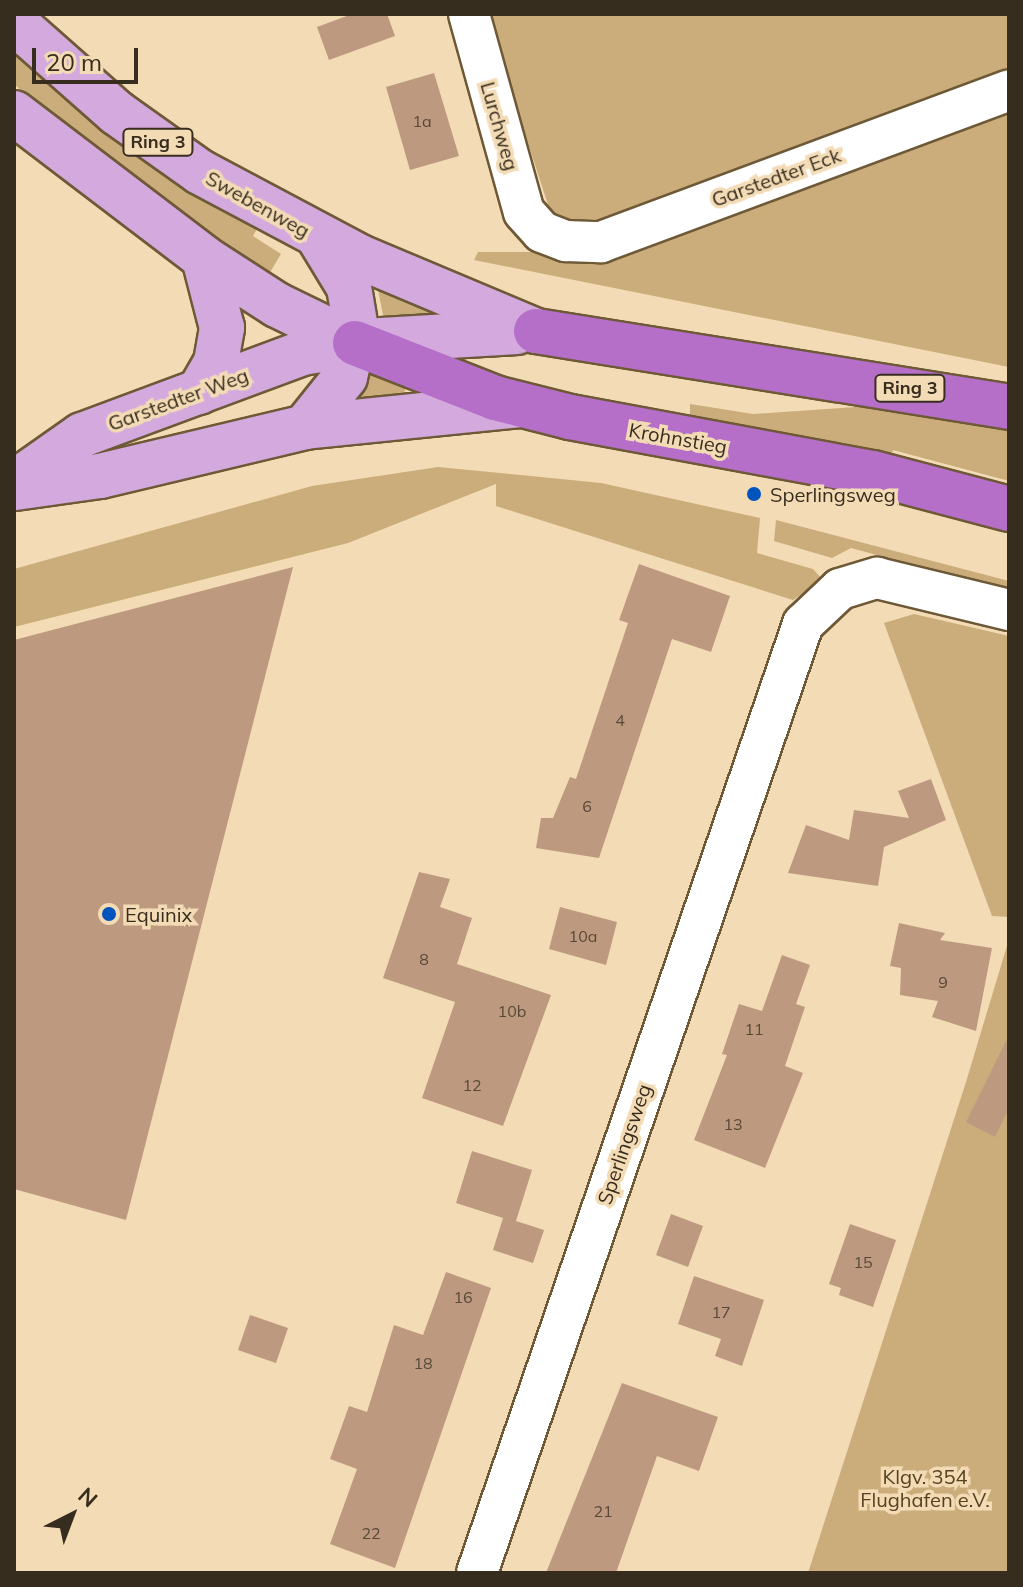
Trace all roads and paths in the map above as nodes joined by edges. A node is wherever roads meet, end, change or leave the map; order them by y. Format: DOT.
graph roads {
  1 [pos="469,14"];
  2 [pos="14,22"];
  3 [pos="1009,90"];
  4 [pos="14,113"];
  5 [pos="542,232"];
  6 [pos="318,236"];
  7 [pos="204,258"];
  8 [pos="536,331"];
  9 [pos="355,343"];
  10 [pos="199,392"];
  11 [pos="520,405"];
  12 [pos="1009,407"];
  13 [pos="305,427"];
  14 [pos="14,486"];
  15 [pos="1009,509"];
  16 [pos="1009,610"];
  17 [pos="477,1573"];
  1 -- 5 [label="street, Lurchweg"];
  2 -- 6 [label="main road, Swebenweg / Ring 3"];
  3 -- 5 [label="street, Garstedter Eck"];
  4 -- 7 [label="main road"];
  6 -- 8 [label="main road, Swebenweg / Ring 3"];
  6 -- 9 [label="main road"];
  7 -- 9 [label="main road"];
  7 -- 10 [label="main road"];
  8 -- 9 [label="main road, Garstedter Weg"];
  8 -- 12 [label="highway, Ring 3"];
  9 -- 10 [label="main road, Garstedter Weg"];
  9 -- 11 [label="highway, Krohnstieg"];
  9 -- 13 [label="main road"];
  10 -- 14 [label="main road, Garstedter Weg"];
  11 -- 13 [label="main road, Garstedter Weg"];
  11 -- 15 [label="highway, Krohnstieg"];
  13 -- 14 [label="main road, Garstedter Weg"];
  16 -- 17 [label="street, Sperlingsweg"];
}
